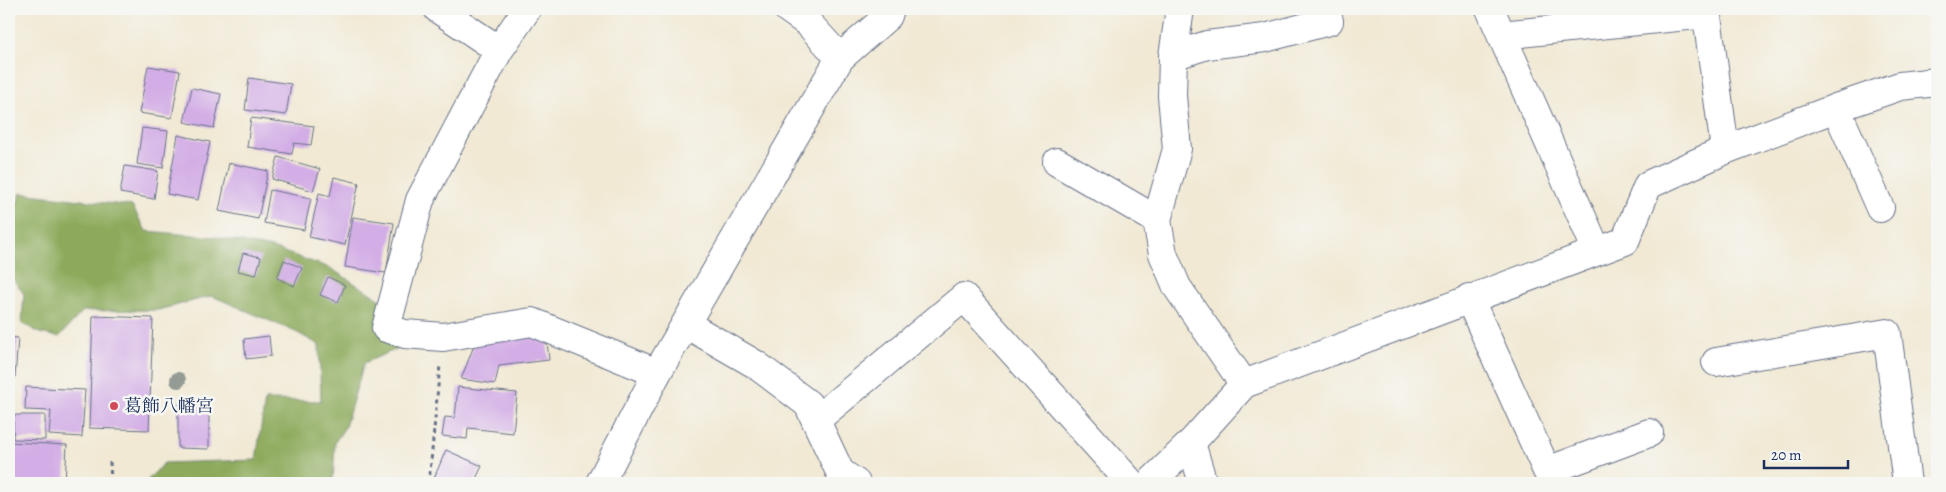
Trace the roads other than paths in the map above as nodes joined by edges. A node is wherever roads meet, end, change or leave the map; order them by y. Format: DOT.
graph roads {
  1 [pos="438,9"];
  2 [pos="527,9"];
  3 [pos="788,9"];
  4 [pos="890,9"];
  5 [pos="1180,9"];
  6 [pos="1324,9"];
  7 [pos="1490,9"];
  8 [pos="1706,12"];
  9 [pos="1501,35"];
  10 [pos="498,50"];
  11 [pos="1173,56"];
  12 [pos="840,58"];
  13 [pos="1937,82"];
  14 [pos="1836,108"];
  15 [pos="1725,150"];
  16 [pos="1057,162"];
  17 [pos="1880,208"];
  18 [pos="1157,220"];
  19 [pos="1596,252"];
  20 [pos="1469,298"];
  21 [pos="686,324"];
  22 [pos="1716,362"];
  23 [pos="657,373"];
  24 [pos="1244,384"];
  25 [pos="816,420"];
  26 [pos="1649,433"];
  27 [pos="1191,443"];
  28 [pos="1550,477"];
  29 [pos="600,483"];
  30 [pos="856,483"];
  31 [pos="1131,483"];
  32 [pos="1150,483"];
  33 [pos="1203,483"];
  34 [pos="1906,483"];
  1 -- 10 [label="street"];
  2 -- 10 [label="street"];
  3 -- 12 [label="street"];
  4 -- 12 [label="street"];
  5 -- 11 [label="street"];
  6 -- 11 [label="street"];
  7 -- 9 [label="street"];
  8 -- 9 [label="street"];
  8 -- 15 [label="street"];
  9 -- 19 [label="street"];
  10 -- 23 [label="street"];
  11 -- 18 [label="street"];
  12 -- 21 [label="street"];
  13 -- 14 [label="street"];
  14 -- 15 [label="street"];
  14 -- 17 [label="street"];
  15 -- 19 [label="street"];
  16 -- 18 [label="street"];
  18 -- 24 [label="street"];
  19 -- 20 [label="street"];
  20 -- 24 [label="street"];
  20 -- 28 [label="street"];
  21 -- 23 [label="street"];
  21 -- 25 [label="street"];
  22 -- 34 [label="street"];
  23 -- 29 [label="street"];
  24 -- 27 [label="street"];
  25 -- 30 [label="street"];
  25 -- 31 [label="street"];
  26 -- 28 [label="street"];
  27 -- 32 [label="street"];
  27 -- 33 [label="street"];
}
